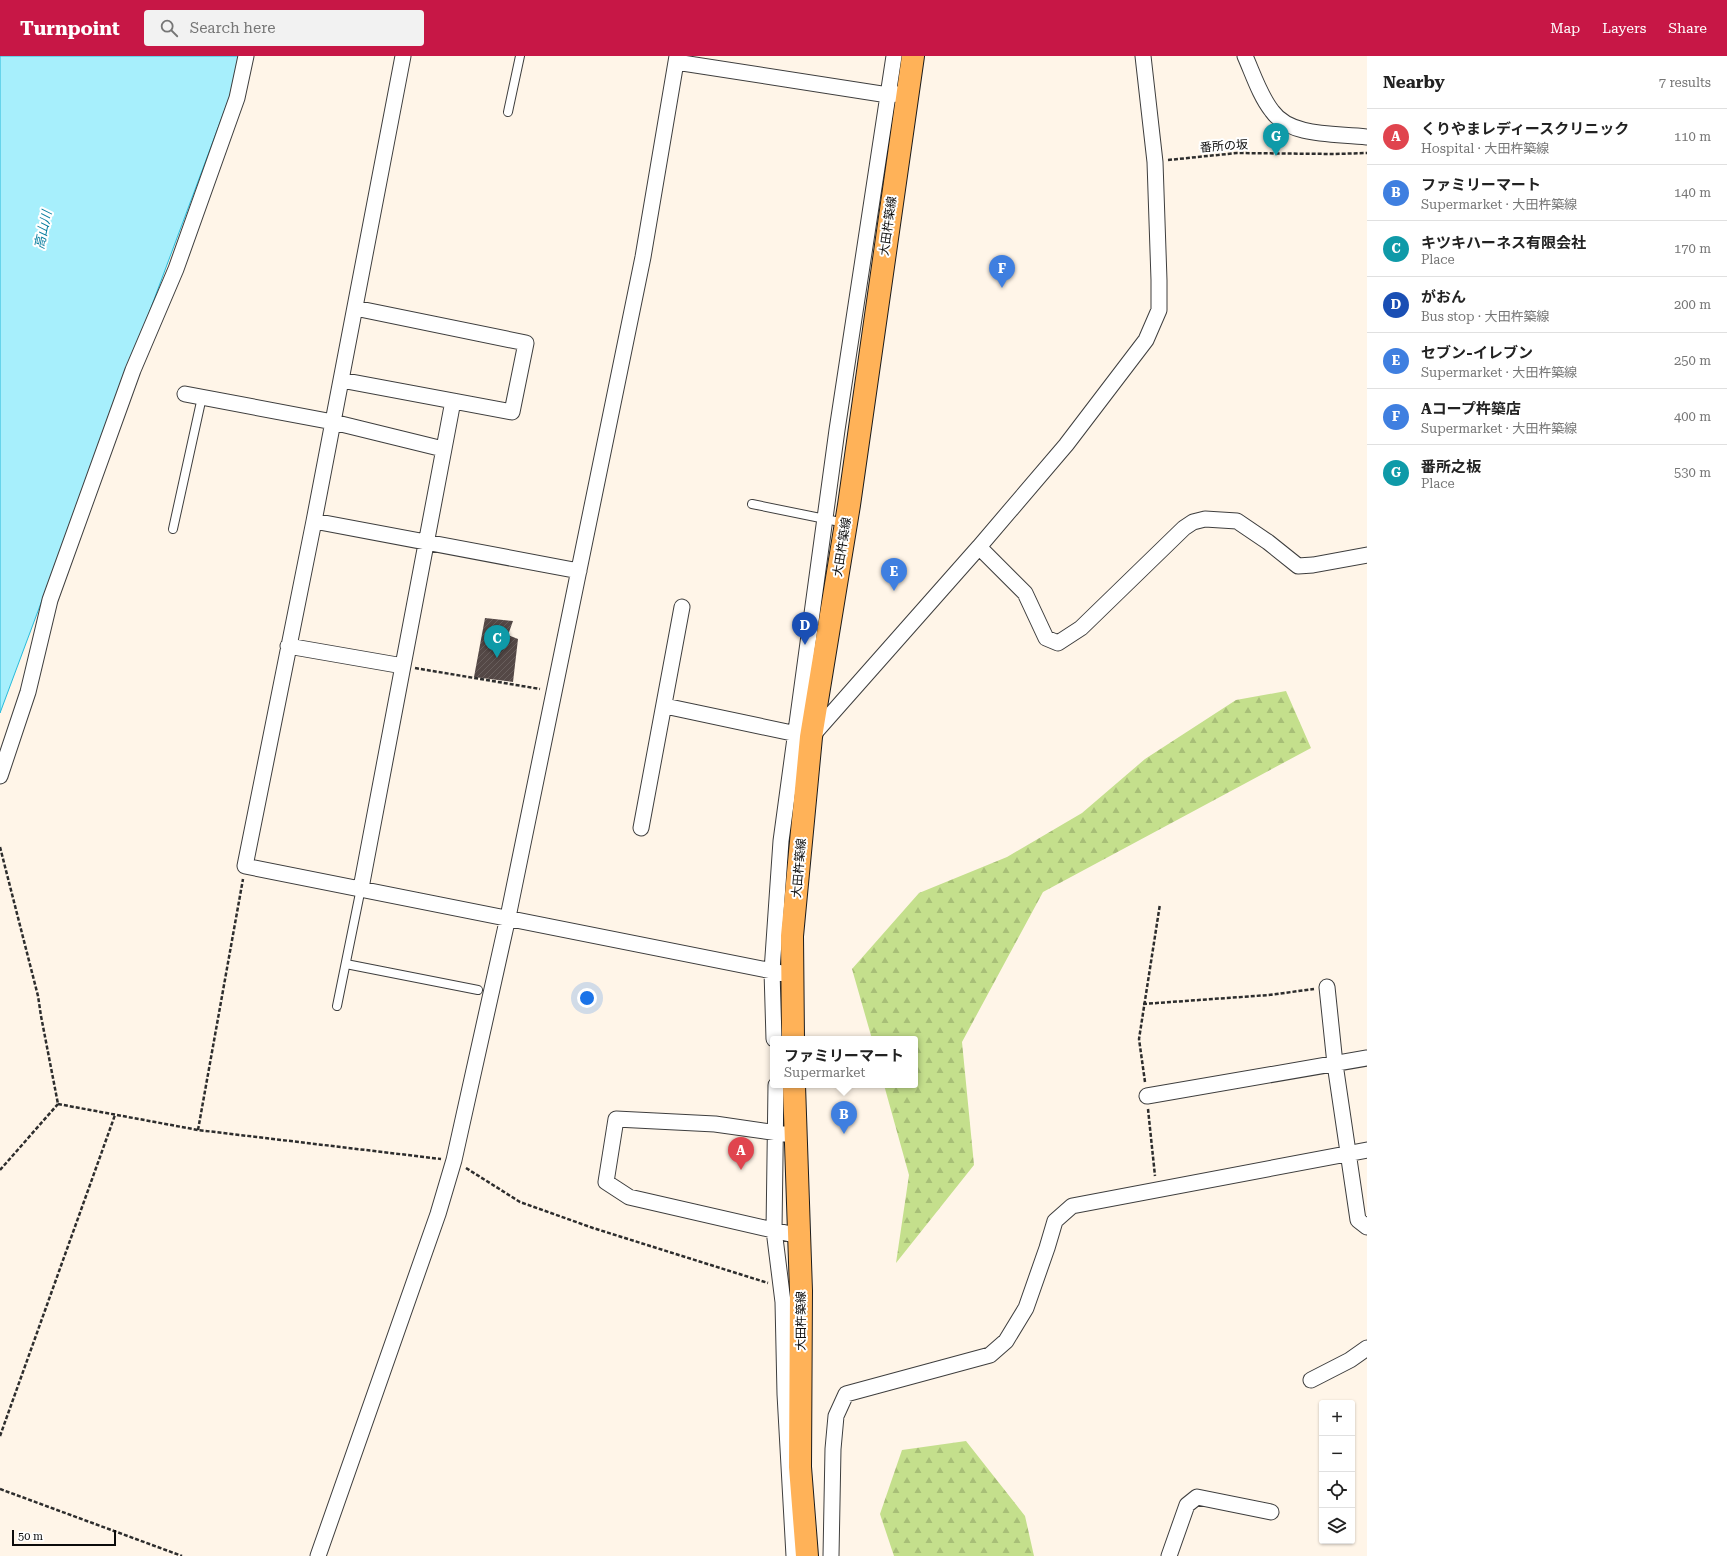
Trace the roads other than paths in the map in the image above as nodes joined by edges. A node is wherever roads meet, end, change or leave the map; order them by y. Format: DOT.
graph roads {
  1 [pos="246,56"];
  2 [pos="403,56"];
  3 [pos="520,56"];
  4 [pos="894,56"];
  5 [pos="913,56"];
  6 [pos="1144,56"];
  7 [pos="1245,56"];
  8 [pos="677,59"];
  9 [pos="897,94"];
  10 [pos="508,112"];
  11 [pos="1367,137"];
  12 [pos="355,308"];
  13 [pos="341,380"];
  14 [pos="185,394"];
  15 [pos="202,397"];
  16 [pos="453,401"];
  17 [pos="333,422"];
  18 [pos="444,449"];
  19 [pos="752,504"];
  20 [pos="314,521"];
  21 [pos="835,521"];
  22 [pos="173,529"];
  23 [pos="426,542"];
  24 [pos="979,547"];
  25 [pos="1367,554"];
  26 [pos="579,571"];
  27 [pos="682,607"];
  28 [pos="288,646"];
  29 [pos="403,666"];
  30 [pos="665,706"];
  31 [pos="804,735"];
  32 [pos="0,776"];
  33 [pos="641,828"];
  34 [pos="361,888"];
  35 [pos="508,917"];
  36 [pos="346,964"];
  37 [pos="782,973"];
  38 [pos="1327,987"];
  39 [pos="478,990"];
  40 [pos="338,1006"];
  41 [pos="774,1036"];
  42 [pos="792,1036"];
  43 [pos="1367,1058"];
  44 [pos="1335,1064"];
  45 [pos="777,1088"];
  46 [pos="794,1088"];
  47 [pos="1147,1096"];
  48 [pos="786,1134"];
  49 [pos="1367,1150"];
  50 [pos="1348,1154"];
  51 [pos="1367,1227"];
  52 [pos="774,1230"];
  53 [pos="799,1236"];
  54 [pos="1367,1348"];
  55 [pos="1311,1380"];
  56 [pos="1271,1512"];
  57 [pos="318,1556"];
  58 [pos="794,1556"];
  59 [pos="807,1556"];
  60 [pos="831,1556"];
  61 [pos="1169,1556"];
  1 -- 32 [label="street"];
  2 -- 12 [label="street"];
  3 -- 10 [label="lane"];
  4 -- 9 [label="street"];
  5 -- 9 [label="main road, 大田杵築線"];
  6 -- 24 [label="street"];
  7 -- 11 [label="street"];
  8 -- 9 [label="street"];
  8 -- 26 [label="street"];
  9 -- 21 [label="main road, 大田杵築線"];
  12 -- 13 [label="street"];
  12 -- 16 [label="street"];
  13 -- 16 [label="street"];
  13 -- 17 [label="street"];
  14 -- 15 [label="street"];
  15 -- 17 [label="street"];
  15 -- 22 [label="lane"];
  16 -- 18 [label="street"];
  17 -- 18 [label="street"];
  17 -- 20 [label="street"];
  18 -- 23 [label="street"];
  19 -- 21 [label="lane"];
  20 -- 23 [label="street"];
  20 -- 28 [label="street"];
  21 -- 31 [label="main road, 大田杵築線"];
  23 -- 26 [label="street"];
  23 -- 29 [label="street"];
  24 -- 25 [label="street"];
  24 -- 31 [label="street"];
  26 -- 35 [label="street"];
  27 -- 30 [label="street"];
  28 -- 29 [label="street"];
  28 -- 34 [label="street"];
  29 -- 34 [label="street"];
  30 -- 31 [label="street"];
  30 -- 33 [label="street"];
  31 -- 37 [label="main road, 大田杵築線"];
  34 -- 35 [label="street"];
  34 -- 36 [label="lane"];
  35 -- 37 [label="street"];
  35 -- 57 [label="street"];
  36 -- 39 [label="lane"];
  36 -- 40 [label="lane"];
  37 -- 41 [label="street"];
  37 -- 42 [label="main road, 大田杵築線"];
  38 -- 44 [label="street"];
  43 -- 44 [label="street"];
  44 -- 47 [label="street"];
  44 -- 50 [label="street"];
  45 -- 48 [label="street"];
  46 -- 48 [label="main road, 大田杵築線"];
  48 -- 52 [label="street"];
  48 -- 52 [label="street"];
  48 -- 53 [label="main road, 大田杵築線"];
  49 -- 50 [label="street"];
  50 -- 51 [label="street"];
  50 -- 60 [label="street"];
  52 -- 53 [label="street"];
  52 -- 58 [label="street"];
  53 -- 59 [label="main road, 大田杵築線"];
  54 -- 55 [label="street"];
  56 -- 61 [label="street"];
}
